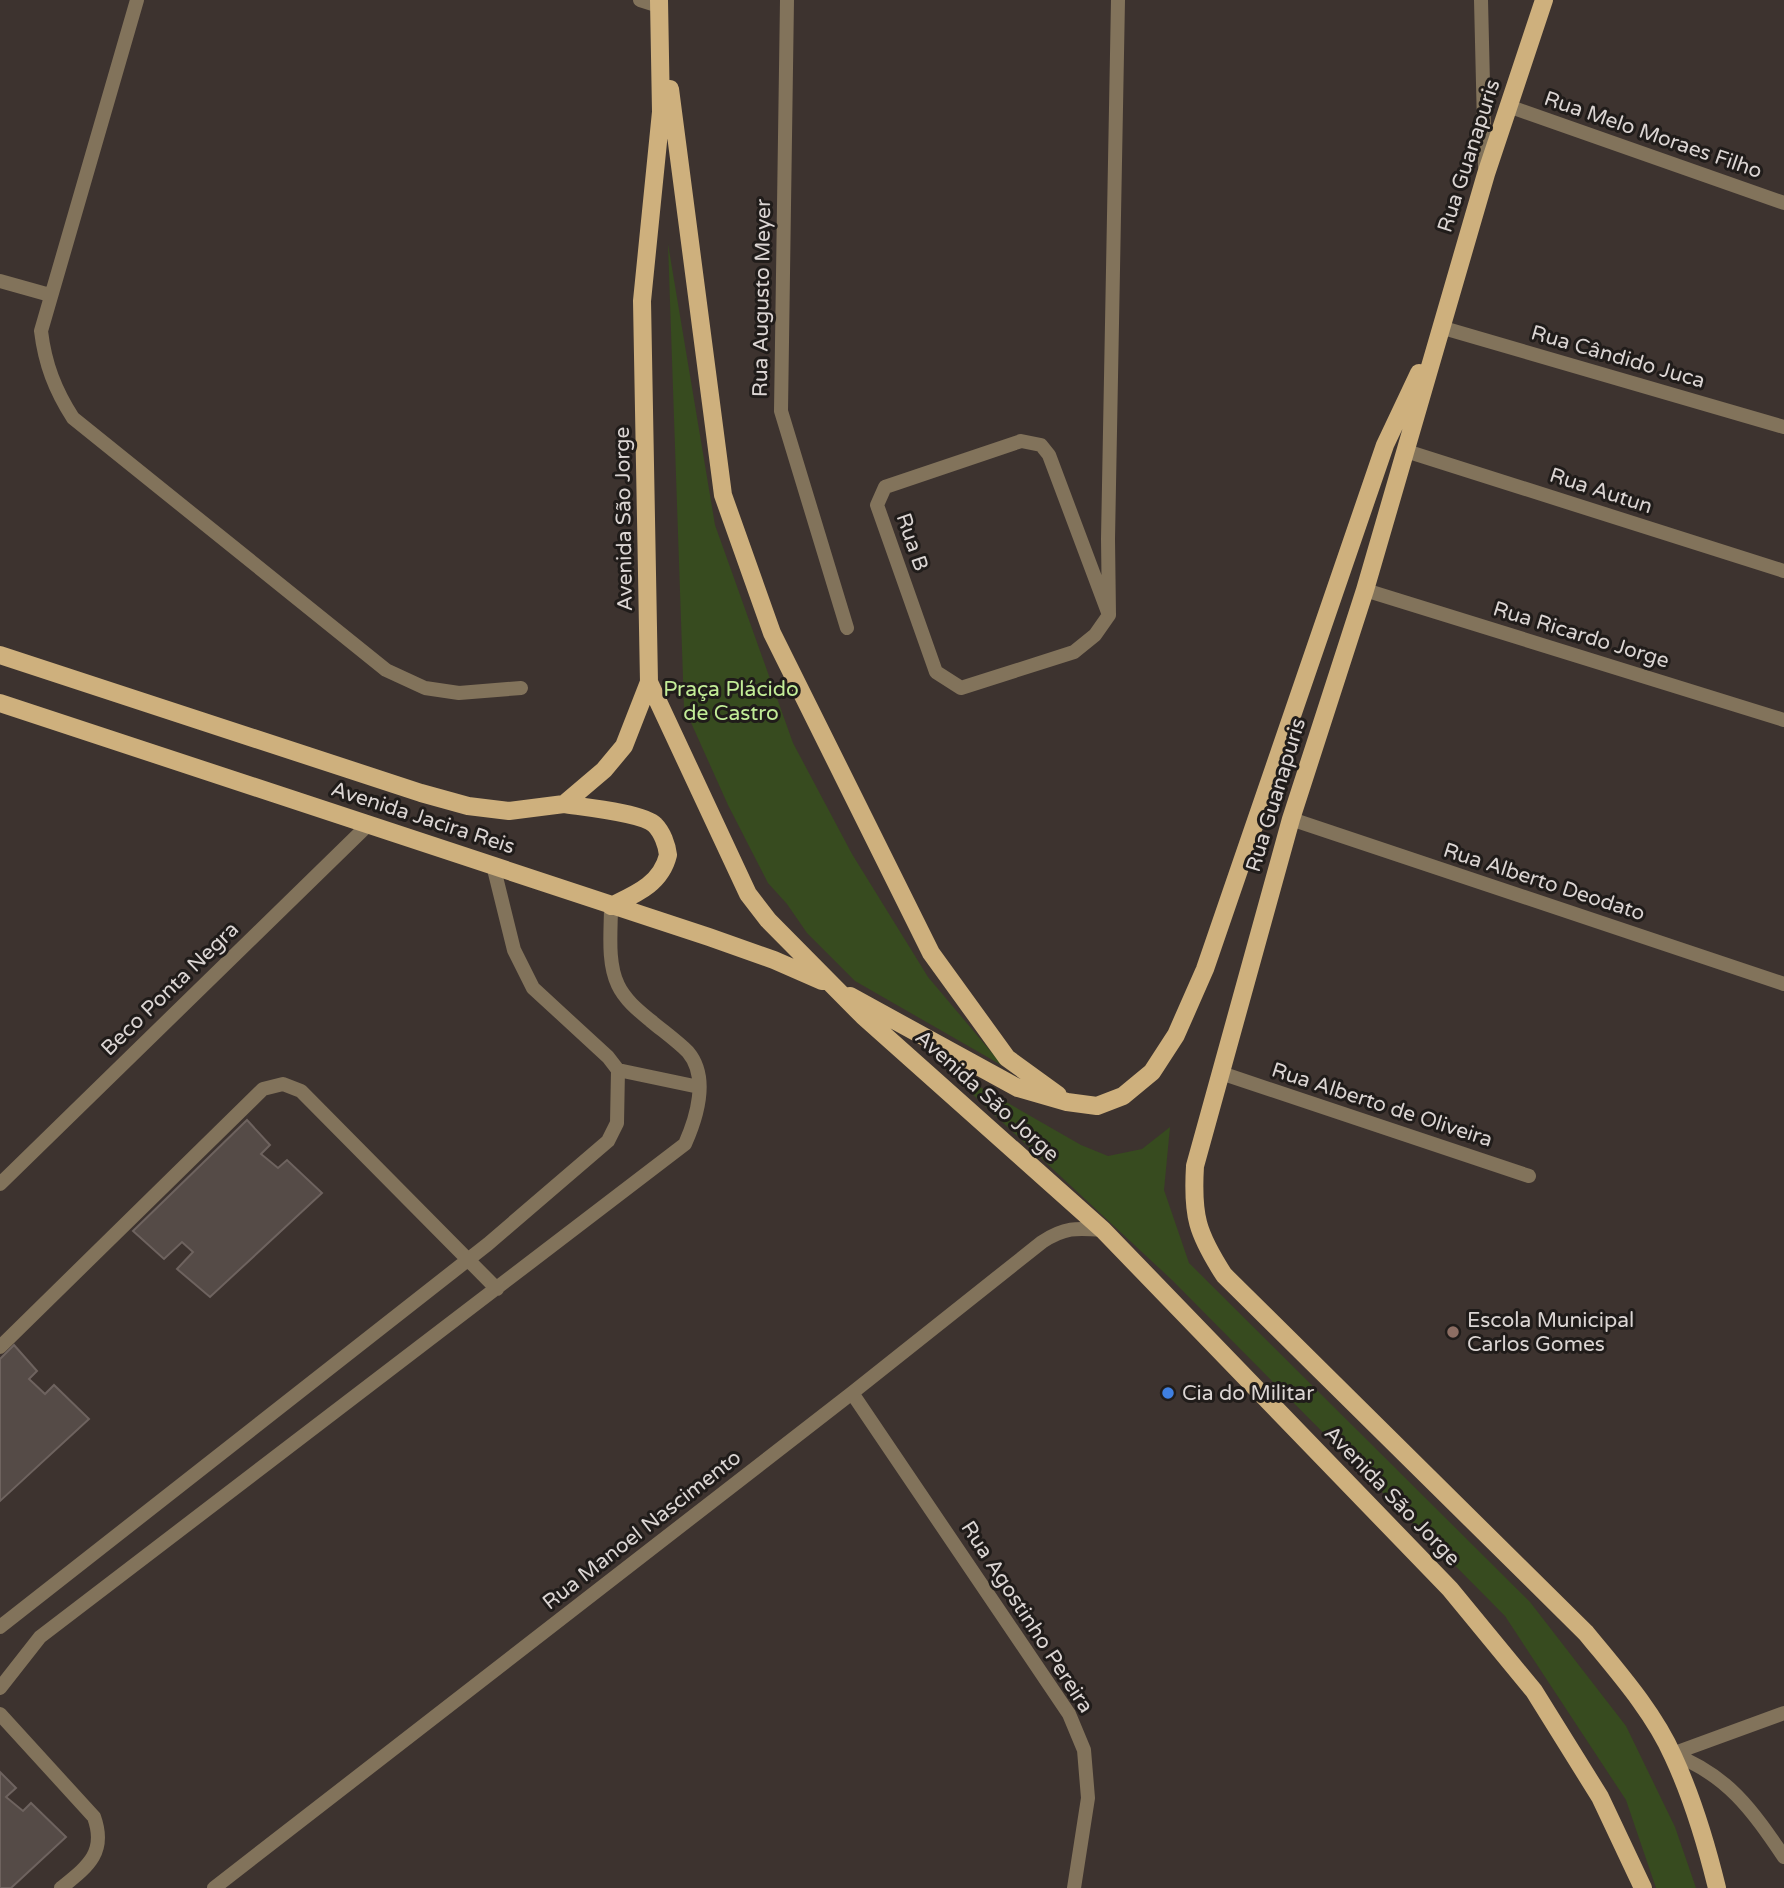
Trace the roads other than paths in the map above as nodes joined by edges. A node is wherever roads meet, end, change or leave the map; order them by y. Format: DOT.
graph roads {
  1 [pos="137,0"];
  2 [pos="640,0"];
  3 [pos="787,0"];
  4 [pos="1118,0"];
  5 [pos="1481,0"];
  6 [pos="1544,0"];
  7 [pos="659,3"];
  8 [pos="1508,106"];
  9 [pos="1486,174"];
  10 [pos="1784,203"];
  11 [pos="0,281"];
  12 [pos="50,295"];
  13 [pos="1440,327"];
  14 [pos="1784,427"];
  15 [pos="1406,451"];
  16 [pos="1784,572"];
  17 [pos="1365,590"];
  18 [pos="1109,615"];
  19 [pos="847,628"];
  20 [pos="0,655"];
  21 [pos="649,682"];
  22 [pos="521,688"];
  23 [pos="0,703"];
  24 [pos="1784,720"];
  25 [pos="564,804"];
  26 [pos="1291,819"];
  27 [pos="369,824"];
  28 [pos="492,865"];
  29 [pos="611,906"];
  30 [pos="1784,984"];
  31 [pos="830,985"];
  32 [pos="618,1070"];
  33 [pos="1221,1073"];
  34 [pos="699,1087"];
  35 [pos="1068,1102"];
  36 [pos="1530,1176"];
  37 [pos="0,1184"];
  38 [pos="1103,1230"];
  39 [pos="469,1259"];
  40 [pos="1224,1275"];
  41 [pos="497,1289"];
  42 [pos="0,1347"];
  43 [pos="852,1393"];
  44 [pos="0,1627"];
  45 [pos="0,1688"];
  46 [pos="1784,1713"];
  47 [pos="0,1714"];
  48 [pos="1672,1754"];
  49 [pos="1784,1857"];
  50 [pos="61,1888"];
  51 [pos="214,1888"];
  52 [pos="1074,1888"];
  53 [pos="1643,1888"];
  54 [pos="1717,1888"];
  1 -- 12 [label="street"];
  2 -- 7 [label="street"];
  3 -- 19 [label="street, Rua Augusto Meyer"];
  4 -- 18 [label="street"];
  5 -- 9 [label="street"];
  6 -- 8 [label="main road, Rua Guanapuris"];
  7 -- 21 [label="main road, Avenida São Jorge"];
  7 -- 35 [label="main road"];
  8 -- 9 [label="main road, Rua Guanapuris"];
  8 -- 10 [label="street, Rua Melo Moraes Filho"];
  9 -- 13 [label="main road, Rua Guanapuris"];
  11 -- 12 [label="street"];
  12 -- 22 [label="street"];
  13 -- 14 [label="street, Rua Cândido Juca"];
  13 -- 15 [label="main road, Rua Guanapuris"];
  13 -- 35 [label="main road, Rua Guanapuris"];
  15 -- 16 [label="street, Rua Autun"];
  15 -- 17 [label="main road, Rua Guanapuris"];
  17 -- 24 [label="street, Rua Ricardo Jorge"];
  17 -- 26 [label="main road, Rua Guanapuris"];
  18 -- 18 [label="street, Rua B"];
  20 -- 25 [label="main road, Avenida Jacira Reis"];
  21 -- 25 [label="main road"];
  21 -- 31 [label="main road, Avenida São Jorge"];
  23 -- 27 [label="main road, Avenida Jacira Reis"];
  25 -- 29 [label="main road, Avenida Jacira Reis"];
  26 -- 30 [label="street, Rua Alberto Deodato"];
  26 -- 33 [label="main road, Rua Guanapuris"];
  27 -- 28 [label="main road, Avenida Jacira Reis"];
  27 -- 37 [label="street, Beco Ponta Negra"];
  28 -- 29 [label="main road, Avenida Jacira Reis"];
  28 -- 32 [label="street"];
  29 -- 31 [label="main road, Avenida Jacira Reis"];
  29 -- 34 [label="street"];
  31 -- 35 [label="main road, Avenida São Jorge"];
  31 -- 38 [label="main road, Avenida São Jorge"];
  32 -- 34 [label="street"];
  32 -- 39 [label="street"];
  33 -- 36 [label="street, Rua Alberto de Oliveira"];
  33 -- 40 [label="main road, Rua Guanapuris"];
  34 -- 41 [label="street"];
  38 -- 43 [label="street, Rua Manoel Nascimento"];
  38 -- 53 [label="main road, Avenida São Jorge"];
  39 -- 41 [label="street"];
  39 -- 42 [label="street"];
  39 -- 44 [label="street"];
  40 -- 48 [label="main road, Avenida São Jorge"];
  41 -- 45 [label="street"];
  43 -- 51 [label="street, Rua Manoel Nascimento"];
  43 -- 52 [label="street, Rua Agostinho Pereira"];
  46 -- 48 [label="street"];
  47 -- 50 [label="street"];
  48 -- 49 [label="street"];
  48 -- 54 [label="main road, Avenida São Jorge"];
}
